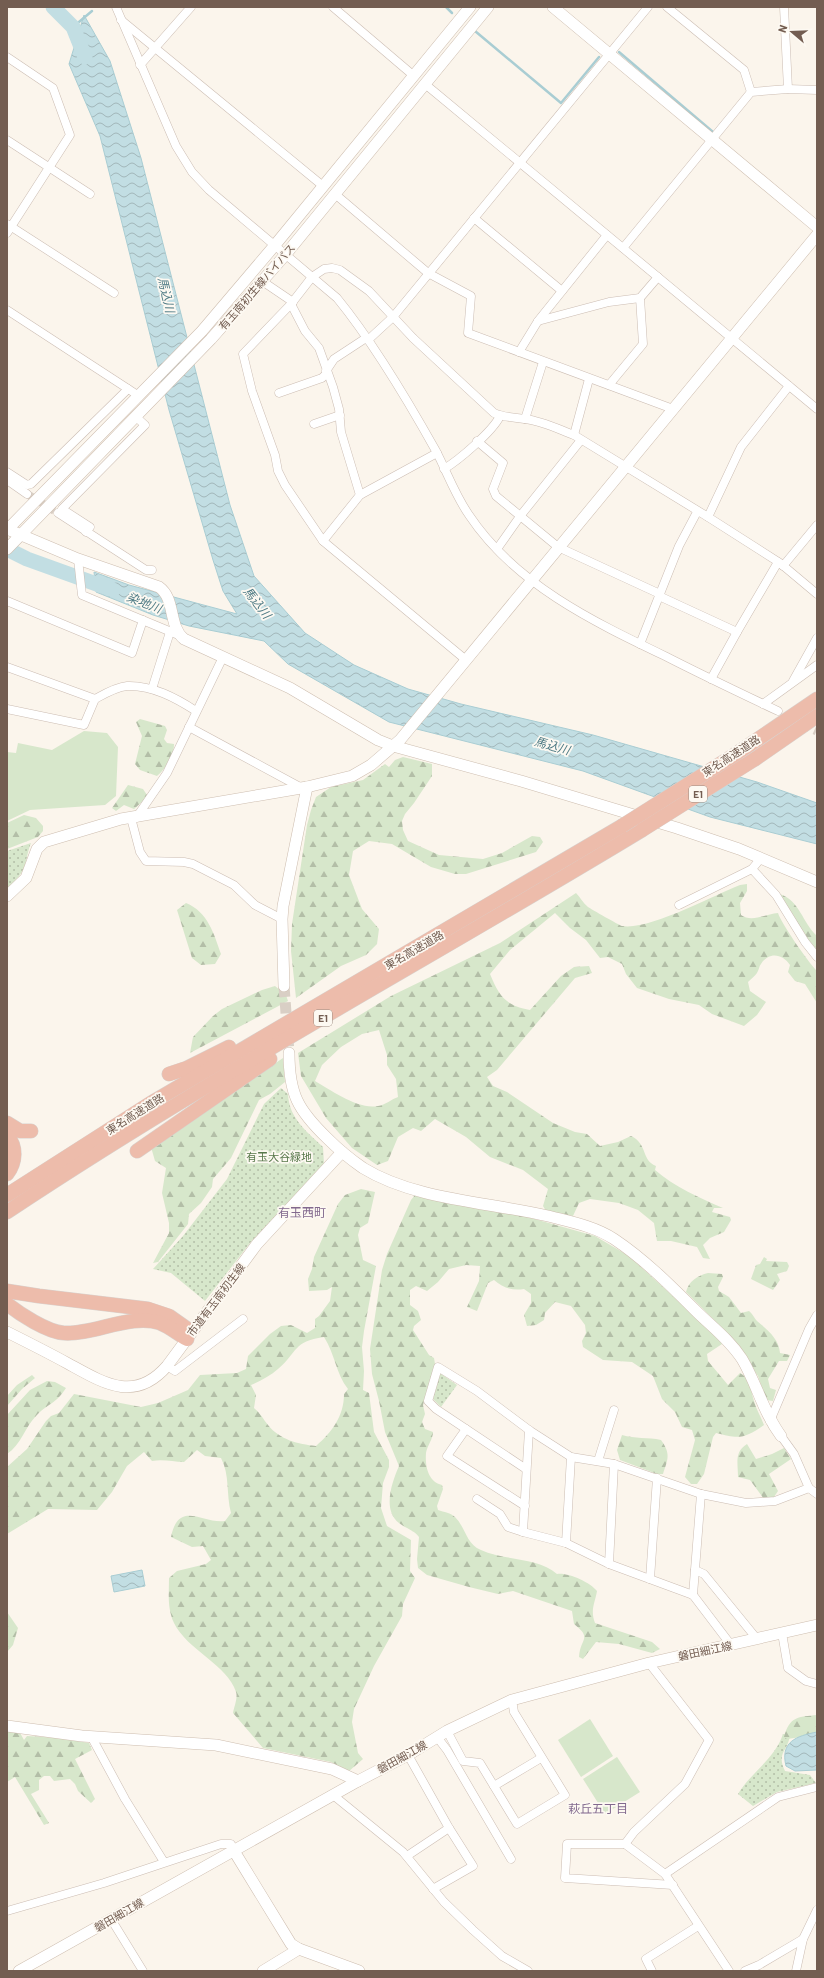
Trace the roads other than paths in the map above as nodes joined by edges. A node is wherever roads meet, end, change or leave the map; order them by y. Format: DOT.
graph roads {
  1 [pos="116,7"];
  2 [pos="191,7"];
  3 [pos="333,7"];
  4 [pos="470,7"];
  5 [pos="488,7"];
  6 [pos="553,7"];
  7 [pos="648,7"];
  8 [pos="667,7"];
  9 [pos="782,8"];
  10 [pos="121,20"];
  11 [pos="156,48"];
  12 [pos="609,54"];
  13 [pos="7,57"];
  14 [pos="140,65"];
  15 [pos="414,76"];
  16 [pos="425,84"];
  17 [pos="788,89"];
  18 [pos="817,90"];
  19 [pos="751,92"];
  20 [pos="7,140"];
  21 [pos="712,140"];
  22 [pos="520,162"];
  23 [pos="49,168"];
  24 [pos="324,186"];
  25 [pos="90,194"];
  26 [pos="335,194"];
  27 [pos="474,218"];
  28 [pos="817,227"];
  29 [pos="8,228"];
  30 [pos="607,235"];
  31 [pos="817,235"];
  32 [pos="275,245"];
  33 [pos="623,248"];
  34 [pos="286,254"];
  35 [pos="428,273"];
  36 [pos="312,277"];
  37 [pos="658,277"];
  38 [pos="262,281"];
  39 [pos="562,291"];
  40 [pos="114,293"];
  41 [pos="640,298"];
  42 [pos="292,303"];
  43 [pos="7,310"];
  44 [pos="393,317"];
  45 [pos="538,321"];
  46 [pos="732,337"];
  47 [pos="367,339"];
  48 [pos="519,352"];
  49 [pos="544,362"];
  50 [pos="327,372"];
  51 [pos="589,379"];
  52 [pos="609,385"];
  53 [pos="789,386"];
  54 [pos="128,389"];
  55 [pos="279,393"];
  56 [pos="139,396"];
  57 [pos="674,409"];
  58 [pos="817,409"];
  59 [pos="340,415"];
  60 [pos="500,416"];
  61 [pos="136,417"];
  62 [pos="525,418"];
  63 [pos="314,424"];
  64 [pos="574,435"];
  65 [pos="581,440"];
  66 [pos="477,442"];
  67 [pos="436,453"];
  68 [pos="626,466"];
  69 [pos="444,468"];
  70 [pos="7,472"];
  71 [pos="7,480"];
  72 [pos="27,494"];
  73 [pos="360,495"];
  74 [pos="698,512"];
  75 [pos="58,513"];
  76 [pos="521,515"];
  77 [pos="708,517"];
  78 [pos="817,525"];
  79 [pos="7,529"];
  80 [pos="86,532"];
  81 [pos="19,537"];
  82 [pos="323,541"];
  83 [pos="558,547"];
  84 [pos="7,549"];
  85 [pos="497,549"];
  86 [pos="78,559"];
  87 [pos="781,564"];
  88 [pos="152,570"];
  89 [pos="530,581"];
  90 [pos="817,594"];
  91 [pos="660,595"];
  92 [pos="7,601"];
  93 [pos="144,620"];
  94 [pos="175,631"];
  95 [pos="737,632"];
  96 [pos="817,638"];
  97 [pos="640,644"];
  98 [pos="223,657"];
  99 [pos="466,660"];
  100 [pos="817,665"];
  101 [pos="7,667"];
  102 [pos="712,679"];
  103 [pos="791,684"];
  104 [pos="152,689"];
  105 [pos="95,699"];
  106 [pos="817,699"];
  107 [pos="763,704"];
  108 [pos="7,709"];
  109 [pos="196,711"];
  110 [pos="778,711"];
  111 [pos="817,716"];
  112 [pos="189,727"];
  113 [pos="396,743"];
  114 [pos="304,787"];
  115 [pos="134,818"];
  116 [pos="761,858"];
  117 [pos="752,869"];
  118 [pos="817,882"];
  119 [pos="7,896"];
  120 [pos="679,905"];
  121 [pos="282,919"];
  122 [pos="817,957"];
  123 [pos="284,986"];
  124 [pos="331,997"];
  125 [pos="359,997"];
  126 [pos="289,1053"];
  127 [pos="169,1074"];
  128 [pos="7,1123"];
  129 [pos="31,1131"];
  130 [pos="7,1135"];
  131 [pos="137,1151"];
  132 [pos="342,1152"];
  133 [pos="7,1174"];
  134 [pos="7,1195"];
  135 [pos="7,1212"];
  136 [pos="7,1291"];
  137 [pos="7,1304"];
  138 [pos="817,1315"];
  139 [pos="243,1319"];
  140 [pos="7,1332"];
  141 [pos="189,1335"];
  142 [pos="167,1366"];
  143 [pos="614,1410"];
  144 [pos="770,1421"];
  145 [pos="466,1429"];
  146 [pos="529,1430"];
  147 [pos="781,1436"];
  148 [pos="571,1457"];
  149 [pos="598,1461"];
  150 [pos="614,1464"];
  151 [pos="526,1469"];
  152 [pos="657,1478"];
  153 [pos="809,1488"];
  154 [pos="701,1494"];
  155 [pos="817,1494"];
  156 [pos="477,1499"];
  157 [pos="525,1506"];
  158 [pos="523,1532"];
  159 [pos="566,1543"];
  160 [pos="609,1564"];
  161 [pos="695,1570"];
  162 [pos="650,1578"];
  163 [pos="693,1595"];
  164 [pos="817,1625"];
  165 [pos="782,1633"];
  166 [pos="757,1639"];
  167 [pos="731,1645"];
  168 [pos="649,1663"];
  169 [pos="817,1684"];
  170 [pos="512,1700"];
  171 [pos="7,1726"];
  172 [pos="447,1731"];
  173 [pos="91,1736"];
  174 [pos="437,1737"];
  175 [pos="408,1755"];
  176 [pos="541,1758"];
  177 [pos="358,1781"];
  178 [pos="494,1786"];
  179 [pos="817,1788"];
  180 [pos="333,1795"];
  181 [pos="449,1828"];
  182 [pos="625,1844"];
  183 [pos="234,1851"];
  184 [pos="407,1856"];
  185 [pos="511,1859"];
  186 [pos="164,1862"];
  187 [pos="666,1874"];
  188 [pos="673,1885"];
  189 [pos="434,1889"];
  190 [pos="817,1910"];
  191 [pos="7,1911"];
  192 [pos="111,1920"];
  193 [pos="698,1926"];
  194 [pos="803,1939"];
  195 [pos="299,1949"];
  196 [pos="760,1967"];
  197 [pos="19,1971"];
  198 [pos="143,1971"];
  199 [pos="263,1971"];
  200 [pos="359,1971"];
  201 [pos="528,1971"];
  202 [pos="652,1971"];
  203 [pos="729,1971"];
  204 [pos="745,1971"];
  205 [pos="796,1971"];
  1 -- 10 [label="street"];
  2 -- 11 [label="street"];
  3 -- 15 [label="street"];
  4 -- 15 [label="street, 有玉南初生線バイパス"];
  5 -- 16 [label="street, 有玉南初生線バイパス"];
  6 -- 12 [label="street"];
  7 -- 12 [label="street"];
  8 -- 19 [label="street"];
  9 -- 17 [label="street"];
  10 -- 11 [label="street"];
  10 -- 14 [label="street"];
  11 -- 14 [label="street"];
  11 -- 24 [label="street"];
  12 -- 21 [label="street"];
  12 -- 22 [label="street"];
  13 -- 23 [label="street"];
  14 -- 32 [label="street"];
  15 -- 24 [label="street, 有玉南初生線バイパス"];
  16 -- 22 [label="street"];
  16 -- 26 [label="street, 有玉南初生線バイパス"];
  17 -- 18 [label="street"];
  17 -- 19 [label="street"];
  19 -- 21 [label="street"];
  20 -- 23 [label="street"];
  21 -- 28 [label="street"];
  21 -- 33 [label="street"];
  22 -- 27 [label="street"];
  22 -- 30 [label="street"];
  23 -- 25 [label="street"];
  23 -- 29 [label="street"];
  24 -- 32 [label="street, 有玉南初生線バイパス"];
  26 -- 34 [label="street, 有玉南初生線バイパス"];
  26 -- 35 [label="street"];
  27 -- 35 [label="street"];
  27 -- 39 [label="street"];
  29 -- 40 [label="street"];
  30 -- 33 [label="street"];
  30 -- 39 [label="street"];
  31 -- 46 [label="street"];
  32 -- 34 [label="street"];
  32 -- 56 [label="street, 有玉南初生線バイパス"];
  33 -- 37 [label="street"];
  34 -- 36 [label="street"];
  34 -- 38 [label="street, 有玉南初生線バイパス"];
  35 -- 44 [label="street"];
  35 -- 48 [label="street"];
  36 -- 42 [label="street"];
  36 -- 44 [label="street"];
  36 -- 47 [label="street"];
  37 -- 41 [label="street"];
  37 -- 46 [label="street"];
  38 -- 42 [label="street"];
  38 -- 61 [label="street, 有玉南初生線バイパス"];
  39 -- 45 [label="street"];
  41 -- 45 [label="street"];
  41 -- 52 [label="street"];
  42 -- 50 [label="street"];
  42 -- 82 [label="street"];
  43 -- 54 [label="street"];
  44 -- 47 [label="street"];
  44 -- 60 [label="street"];
  45 -- 48 [label="street"];
  46 -- 53 [label="street"];
  46 -- 57 [label="street"];
  47 -- 50 [label="street"];
  47 -- 67 [label="street"];
  48 -- 49 [label="street"];
  49 -- 51 [label="street"];
  49 -- 62 [label="street"];
  50 -- 55 [label="street"];
  50 -- 59 [label="street"];
  51 -- 52 [label="street"];
  51 -- 64 [label="street"];
  52 -- 57 [label="street"];
  53 -- 58 [label="street"];
  53 -- 77 [label="street"];
  54 -- 56 [label="street"];
  54 -- 70 [label="street"];
  56 -- 79 [label="street, 有玉南初生線バイパス"];
  57 -- 68 [label="street"];
  59 -- 63 [label="street"];
  59 -- 73 [label="street"];
  60 -- 62 [label="street"];
  60 -- 66 [label="street"];
  61 -- 80 [label="street"];
  61 -- 81 [label="street, 有玉南初生線バイパス"];
  62 -- 64 [label="street"];
  64 -- 65 [label="street"];
  65 -- 68 [label="street"];
  65 -- 76 [label="street"];
  66 -- 69 [label="street"];
  66 -- 76 [label="street"];
  67 -- 69 [label="street"];
  67 -- 73 [label="street"];
  68 -- 74 [label="street"];
  68 -- 83 [label="street"];
  69 -- 85 [label="street"];
  71 -- 72 [label="street"];
  73 -- 82 [label="street"];
  74 -- 77 [label="street"];
  74 -- 91 [label="street"];
  75 -- 80 [label="street"];
  76 -- 83 [label="street"];
  76 -- 85 [label="street"];
  77 -- 87 [label="street"];
  78 -- 87 [label="street"];
  79 -- 81 [label="street"];
  80 -- 88 [label="street"];
  81 -- 84 [label="street, 有玉南初生線バイパス"];
  81 -- 86 [label="street"];
  82 -- 99 [label="street"];
  83 -- 89 [label="street"];
  83 -- 91 [label="street"];
  85 -- 89 [label="street"];
  86 -- 93 [label="street"];
  86 -- 94 [label="street"];
  87 -- 90 [label="street"];
  87 -- 95 [label="street"];
  89 -- 97 [label="street"];
  89 -- 99 [label="street"];
  91 -- 95 [label="street"];
  91 -- 97 [label="street"];
  92 -- 93 [label="street"];
  93 -- 94 [label="street"];
  94 -- 98 [label="street"];
  94 -- 104 [label="street"];
  95 -- 102 [label="street"];
  96 -- 103 [label="street"];
  97 -- 102 [label="street"];
  98 -- 109 [label="street"];
  98 -- 113 [label="street"];
  99 -- 113 [label="street"];
  100 -- 103 [label="street"];
  101 -- 105 [label="street"];
  102 -- 107 [label="street"];
  103 -- 107 [label="street"];
  104 -- 105 [label="street"];
  104 -- 109 [label="street"];
  105 -- 108 [label="street"];
  106 -- 124 [label="highway, 東名高速道路 / E1, bridge"];
  107 -- 110 [label="street"];
  109 -- 112 [label="street"];
  111 -- 125 [label="highway, 東名高速道路 / E1, bridge"];
  112 -- 114 [label="street"];
  112 -- 115 [label="street"];
  113 -- 114 [label="street"];
  113 -- 116 [label="street"];
  114 -- 115 [label="street"];
  114 -- 121 [label="street"];
  115 -- 119 [label="street"];
  115 -- 121 [label="street"];
  116 -- 117 [label="street"];
  116 -- 118 [label="street"];
  117 -- 120 [label="street"];
  117 -- 122 [label="street"];
  121 -- 123 [label="street"];
  124 -- 127 [label="highway"];
  124 -- 134 [label="highway, 東名高速道路 / E1"];
  125 -- 131 [label="highway"];
  125 -- 135 [label="highway, 東名高速道路 / E1"];
  126 -- 132 [label="street"];
  128 -- 129 [label="highway"];
  130 -- 133 [label="highway"];
  132 -- 141 [label="street, 市道有玉南初生線"];
  132 -- 144 [label="street"];
  136 -- 141 [label="highway"];
  137 -- 141 [label="highway"];
  138 -- 144 [label="street"];
  139 -- 142 [label="street"];
  140 -- 142 [label="street, 市道有玉南初生線"];
  141 -- 142 [label="street, 市道有玉南初生線"];
  143 -- 149 [label="street"];
  144 -- 147 [label="street"];
  145 -- 146 [label="street"];
  145 -- 151 [label="street"];
  145 -- 157 [label="street"];
  146 -- 148 [label="street"];
  146 -- 151 [label="street"];
  147 -- 153 [label="street"];
  148 -- 149 [label="street"];
  148 -- 159 [label="street"];
  149 -- 150 [label="street"];
  150 -- 152 [label="street"];
  150 -- 160 [label="street"];
  151 -- 157 [label="street"];
  152 -- 154 [label="street"];
  152 -- 162 [label="street"];
  153 -- 154 [label="street"];
  153 -- 155 [label="street"];
  154 -- 161 [label="street"];
  156 -- 158 [label="street"];
  157 -- 158 [label="street"];
  158 -- 159 [label="street"];
  159 -- 160 [label="street"];
  160 -- 162 [label="street"];
  161 -- 163 [label="street"];
  161 -- 166 [label="street"];
  162 -- 163 [label="street"];
  163 -- 167 [label="street"];
  164 -- 165 [label="street, 磐田細江線"];
  165 -- 166 [label="street, 磐田細江線"];
  165 -- 169 [label="street"];
  166 -- 167 [label="street, 磐田細江線"];
  167 -- 168 [label="street, 磐田細江線"];
  168 -- 170 [label="street, 磐田細江線"];
  168 -- 182 [label="street"];
  170 -- 172 [label="street, 磐田細江線"];
  170 -- 176 [label="street"];
  171 -- 173 [label="street"];
  172 -- 174 [label="street, 磐田細江線"];
  172 -- 178 [label="street"];
  173 -- 177 [label="street"];
  173 -- 186 [label="street"];
  174 -- 175 [label="street, 磐田細江線"];
  174 -- 185 [label="street"];
  175 -- 177 [label="street, 磐田細江線"];
  175 -- 181 [label="street"];
  176 -- 178 [label="street"];
  176 -- 178 [label="street"];
  177 -- 180 [label="street, 磐田細江線"];
  179 -- 187 [label="street"];
  180 -- 183 [label="street, 磐田細江線"];
  180 -- 184 [label="street"];
  181 -- 184 [label="street"];
  181 -- 189 [label="street"];
  182 -- 187 [label="street"];
  182 -- 188 [label="street"];
  183 -- 186 [label="street"];
  183 -- 192 [label="street, 磐田細江線"];
  183 -- 195 [label="street"];
  184 -- 189 [label="street"];
  186 -- 191 [label="street"];
  187 -- 188 [label="street"];
  188 -- 193 [label="street"];
  189 -- 201 [label="street"];
  190 -- 194 [label="street"];
  192 -- 197 [label="street, 磐田細江線"];
  192 -- 198 [label="street"];
  193 -- 202 [label="street"];
  193 -- 203 [label="street"];
  194 -- 196 [label="street"];
  194 -- 205 [label="street"];
  195 -- 199 [label="street"];
  195 -- 200 [label="street"];
  196 -- 204 [label="street"];
}
